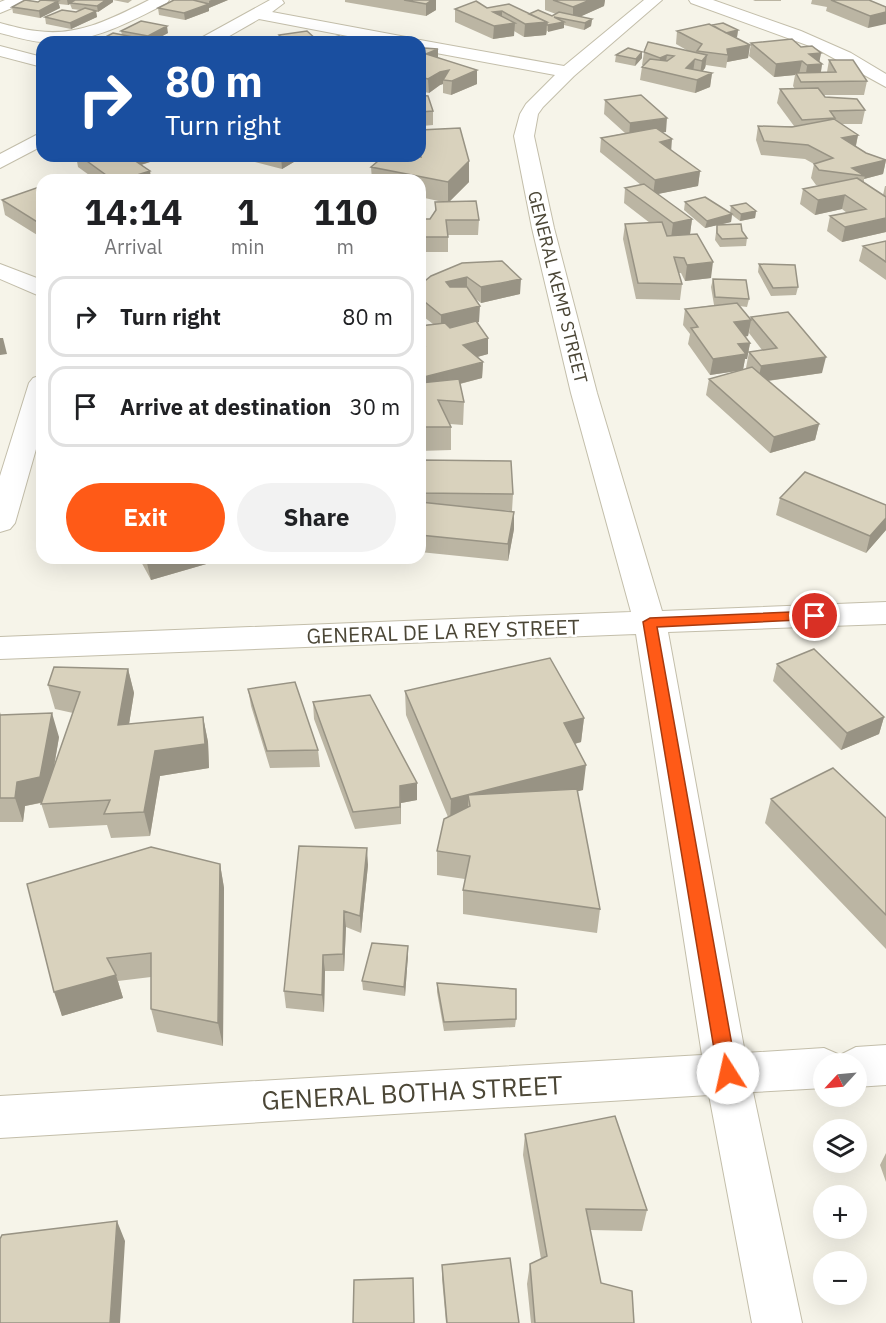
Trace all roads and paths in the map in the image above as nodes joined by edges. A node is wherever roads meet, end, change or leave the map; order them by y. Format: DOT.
graph roads {
  1 [pos="18,0"];
  2 [pos="160,0"];
  3 [pos="281,0"];
  4 [pos="654,0"];
  5 [pos="697,0"];
  6 [pos="0,8"];
  7 [pos="256,14"];
  8 [pos="0,28"];
  9 [pos="36,36"];
  10 [pos="81,36"];
  11 [pos="218,36"];
  12 [pos="374,36"];
  13 [pos="426,46"];
  14 [pos="0,51"];
  15 [pos="36,60"];
  16 [pos="568,72"];
  17 [pos="886,82"];
  18 [pos="36,141"];
  19 [pos="0,162"];
  20 [pos="0,271"];
  21 [pos="36,286"];
  22 [pos="36,403"];
  23 [pos="0,524"];
  24 [pos="886,613"];
  25 [pos="650,622"];
  26 [pos="0,648"];
  27 [pos="886,1065"];
  28 [pos="867,1066"];
  29 [pos="813,1069"];
  30 [pos="728,1073"];
  31 [pos="0,1117"];
  32 [pos="777,1323"];
  1 -- 6 [label="street"];
  2 -- 10 [label="street"];
  3 -- 7 [label="street"];
  4 -- 16 [label="street, GENERAL KEMP STREET"];
  5 -- 17 [label="street"];
  7 -- 11 [label="street"];
  7 -- 12 [label="street"];
  8 -- 9 [label="street"];
  13 -- 16 [label="street"];
  14 -- 15 [label="street"];
  16 -- 25 [label="street, GENERAL KEMP STREET"];
  18 -- 19 [label="street"];
  20 -- 21 [label="street"];
  22 -- 23 [label="street"];
  24 -- 25 [label="street, GENERAL DE LA REY STREET"];
  25 -- 26 [label="street, GENERAL DE LA REY STREET"];
  25 -- 30 [label="street, GENERAL KEMP STREET"];
  27 -- 28 [label="street"];
  29 -- 30 [label="street, GENERAL BOTHA STREET"];
  30 -- 31 [label="street, GENERAL BOTHA STREET"];
  30 -- 32 [label="street, GENERAL KEMP STREET"];
}
